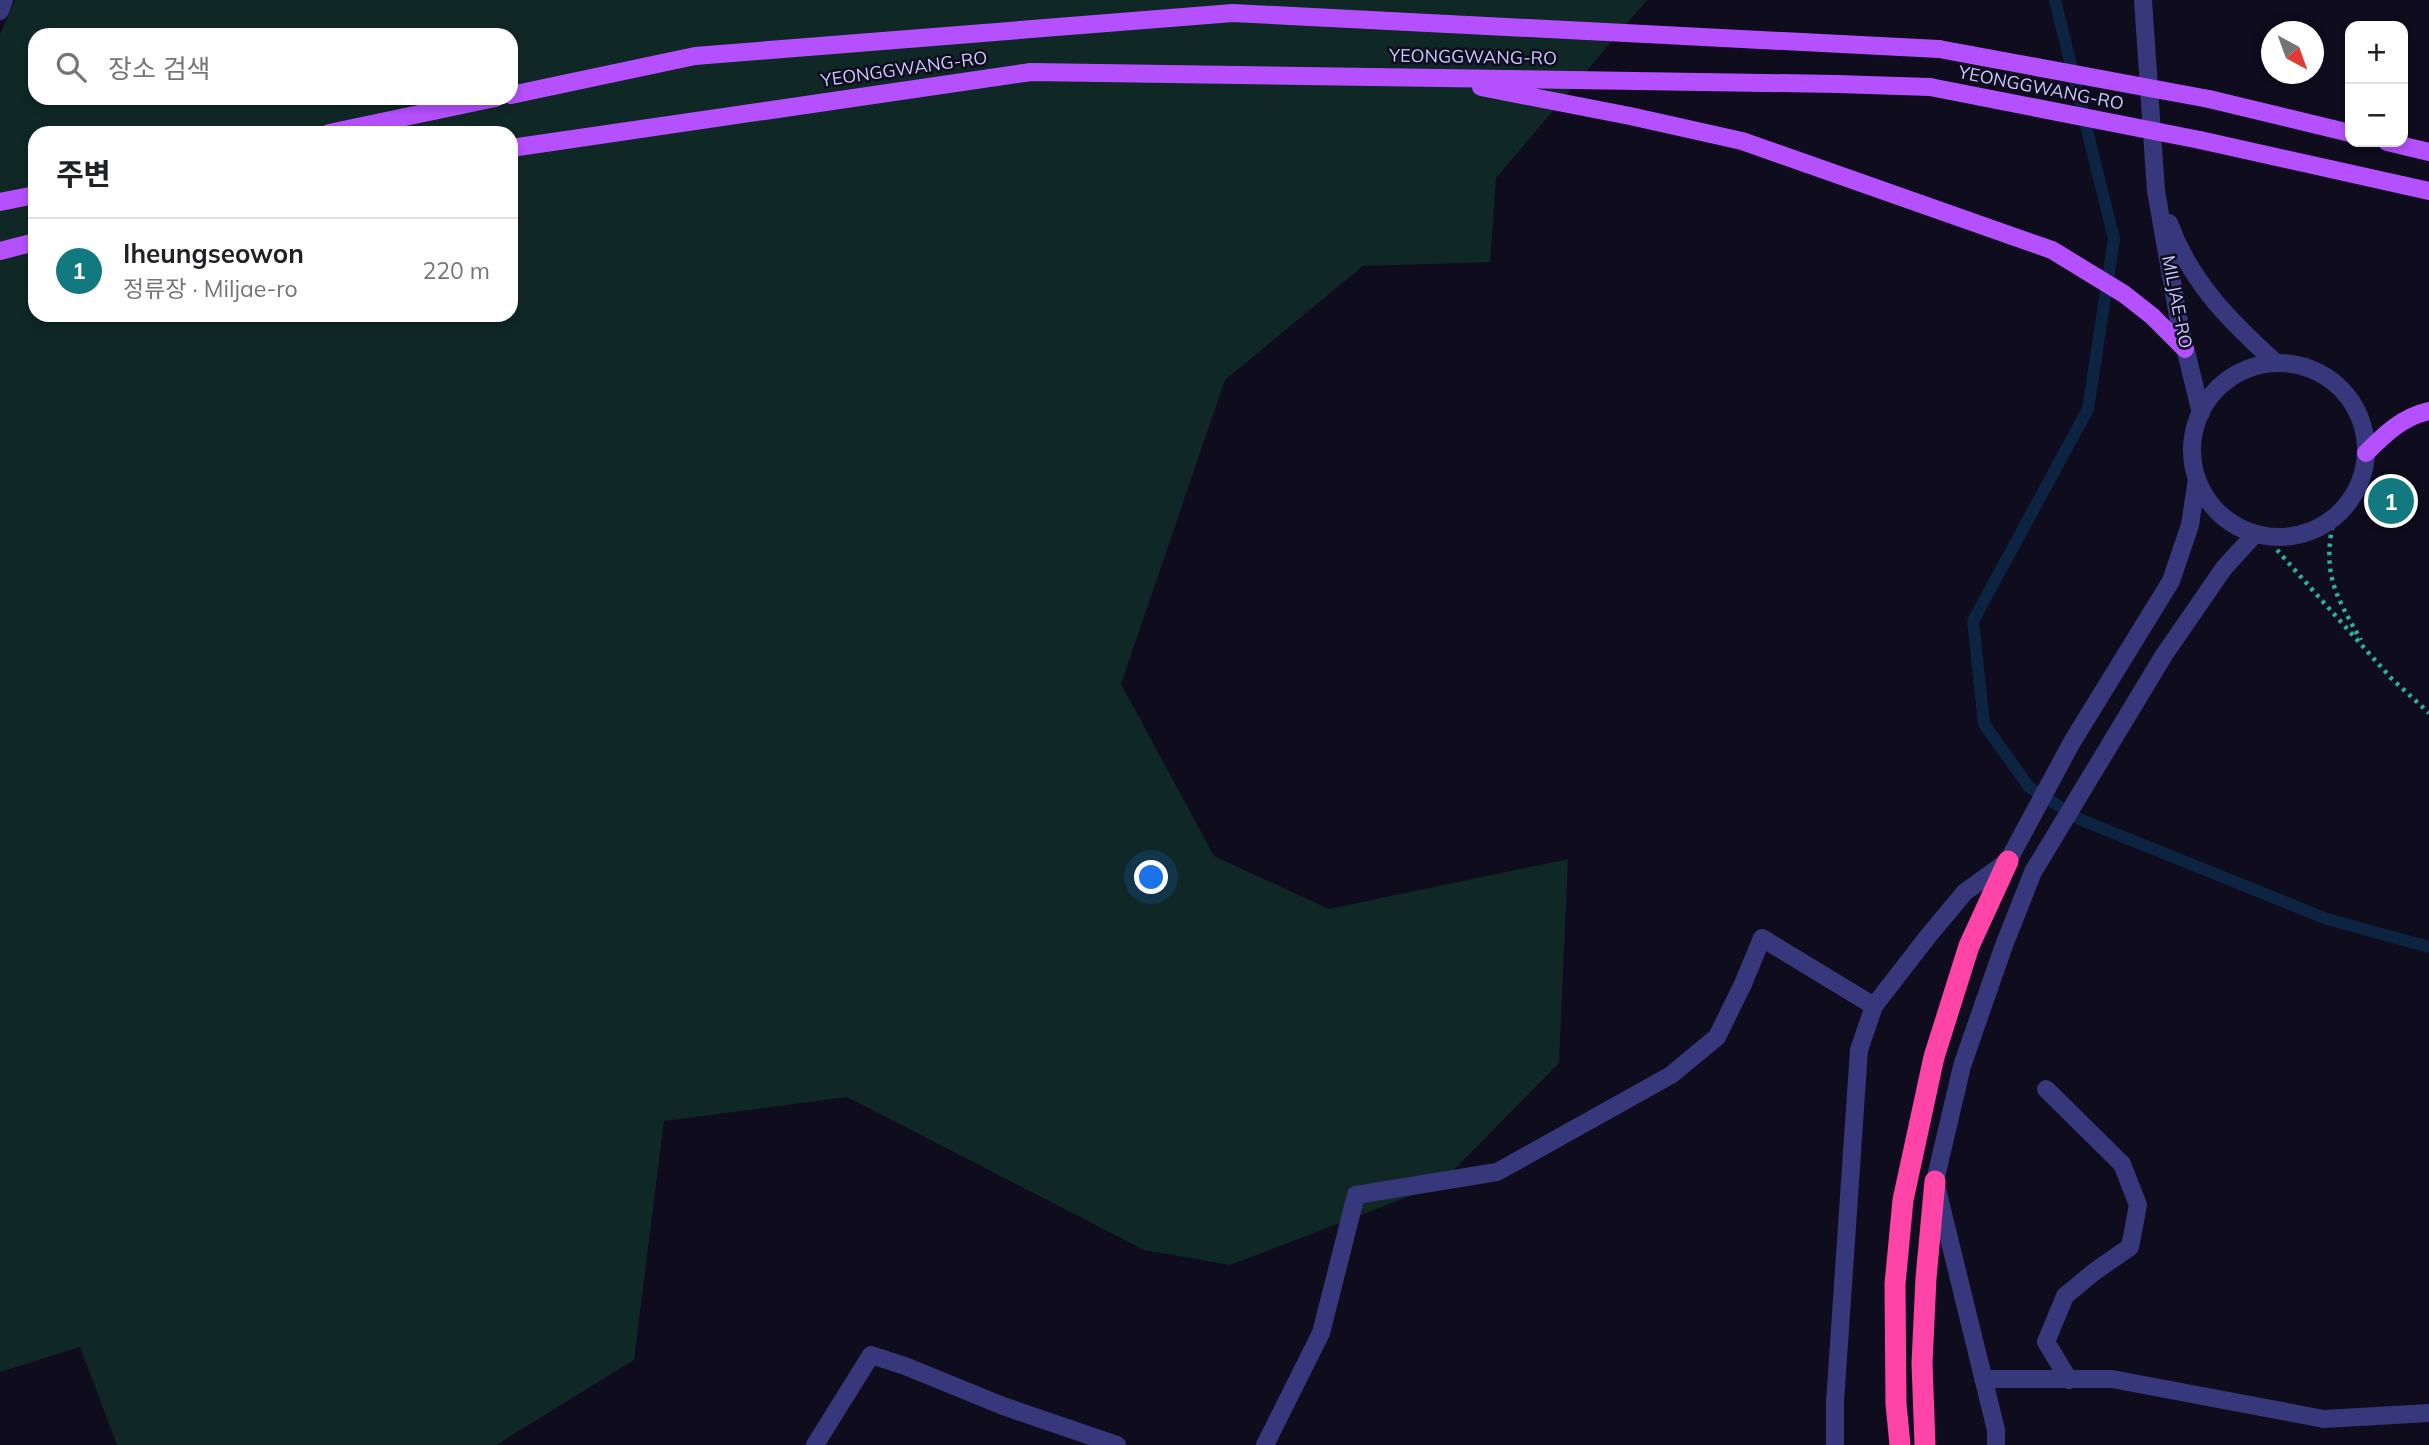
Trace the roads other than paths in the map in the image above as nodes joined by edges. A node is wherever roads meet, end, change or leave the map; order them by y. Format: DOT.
graph roads {
  1 [pos="4,0"];
  2 [pos="2143,0"];
  3 [pos="0,11"];
  4 [pos="1433,78"];
  5 [pos="518,93"];
  6 [pos="462,105"];
  7 [pos="362,126"];
  8 [pos="2345,132"];
  9 [pos="518,147"];
  10 [pos="2408,147"];
  11 [pos="2429,152"];
  12 [pos="2157,191"];
  13 [pos="2429,191"];
  14 [pos="28,196"];
  15 [pos="0,202"];
  16 [pos="28,244"];
  17 [pos="0,251"];
  18 [pos="2185,349"];
  19 [pos="2276,363"];
  20 [pos="2429,411"];
  21 [pos="2201,413"];
  22 [pos="2366,453"];
  23 [pos="2197,478"];
  24 [pos="2259,535"];
  25 [pos="2007,861"];
  26 [pos="1874,1006"];
  27 [pos="2046,1089"];
  28 [pos="1935,1181"];
  29 [pos="1983,1379"];
  30 [pos="2069,1380"];
  31 [pos="2429,1413"];
  32 [pos="815,1445"];
  33 [pos="1117,1445"];
  34 [pos="1265,1445"];
  35 [pos="1835,1445"];
  36 [pos="1900,1445"];
  37 [pos="1925,1445"];
  38 [pos="1996,1445"];
  1 -- 3 [label="street"];
  2 -- 12 [label="street, MILJAE-RO"];
  4 -- 9 [label="main road, YEONGGWANG-RO"];
  4 -- 13 [label="main road, YEONGGWANG-RO, bridge"];
  4 -- 18 [label="main road"];
  5 -- 8 [label="main road, YEONGGWANG-RO, bridge"];
  6 -- 7 [label="main road"];
  10 -- 11 [label="main road"];
  12 -- 18 [label="street, MILJAE-RO"];
  12 -- 19 [label="street, MILJAE-RO"];
  14 -- 15 [label="main road"];
  16 -- 17 [label="main road"];
  18 -- 21 [label="street, MILJAE-RO"];
  19 -- 21 [label="street"];
  19 -- 22 [label="street"];
  20 -- 22 [label="main road"];
  21 -- 23 [label="street"];
  22 -- 24 [label="street"];
  23 -- 24 [label="street"];
  23 -- 25 [label="street"];
  24 -- 28 [label="street"];
  25 -- 26 [label="street"];
  25 -- 36 [label="highway"];
  26 -- 34 [label="street"];
  26 -- 35 [label="street"];
  27 -- 30 [label="street"];
  28 -- 29 [label="street"];
  28 -- 37 [label="highway"];
  29 -- 30 [label="street"];
  29 -- 38 [label="street"];
  30 -- 31 [label="street"];
  32 -- 33 [label="street"];
}
